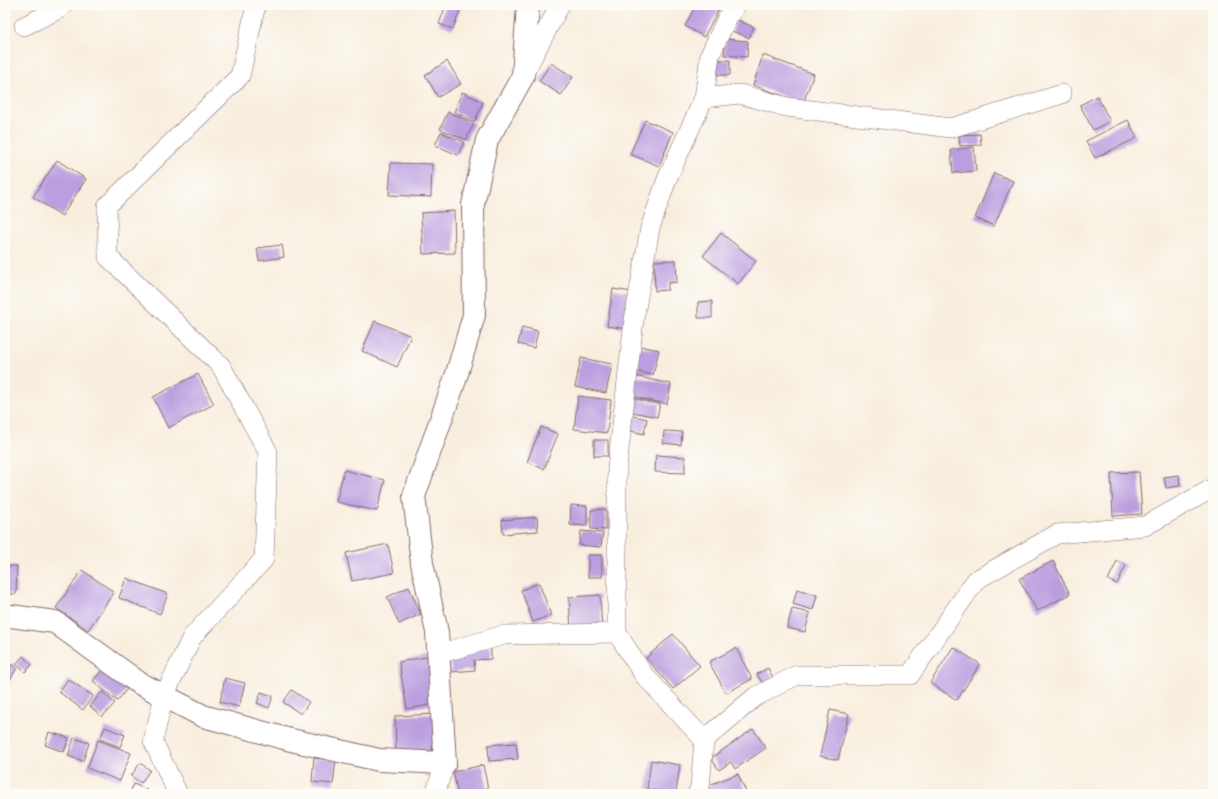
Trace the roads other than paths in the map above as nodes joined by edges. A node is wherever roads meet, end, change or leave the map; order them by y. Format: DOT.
graph roads {
  1 [pos="63,5"];
  2 [pos="256,5"];
  3 [pos="528,5"];
  4 [pos="560,5"];
  5 [pos="736,5"];
  6 [pos="24,26"];
  7 [pos="522,76"];
  8 [pos="1062,94"];
  9 [pos="704,98"];
  10 [pos="1213,488"];
  11 [pos="5,616"];
  12 [pos="617,634"];
  13 [pos="438,654"];
  14 [pos="164,696"];
  15 [pos="704,740"];
  16 [pos="445,763"];
  17 [pos="178,794"];
  18 [pos="435,794"];
  19 [pos="697,794"];
  1 -- 6 [label="street"];
  2 -- 14 [label="street"];
  3 -- 7 [label="street"];
  4 -- 7 [label="street"];
  5 -- 9 [label="street"];
  7 -- 13 [label="street"];
  8 -- 9 [label="street"];
  9 -- 12 [label="street"];
  10 -- 15 [label="street"];
  11 -- 14 [label="street"];
  12 -- 13 [label="street"];
  12 -- 15 [label="street"];
  13 -- 16 [label="street"];
  14 -- 16 [label="street"];
  14 -- 17 [label="street"];
  15 -- 19 [label="street"];
  16 -- 18 [label="street"];
}
